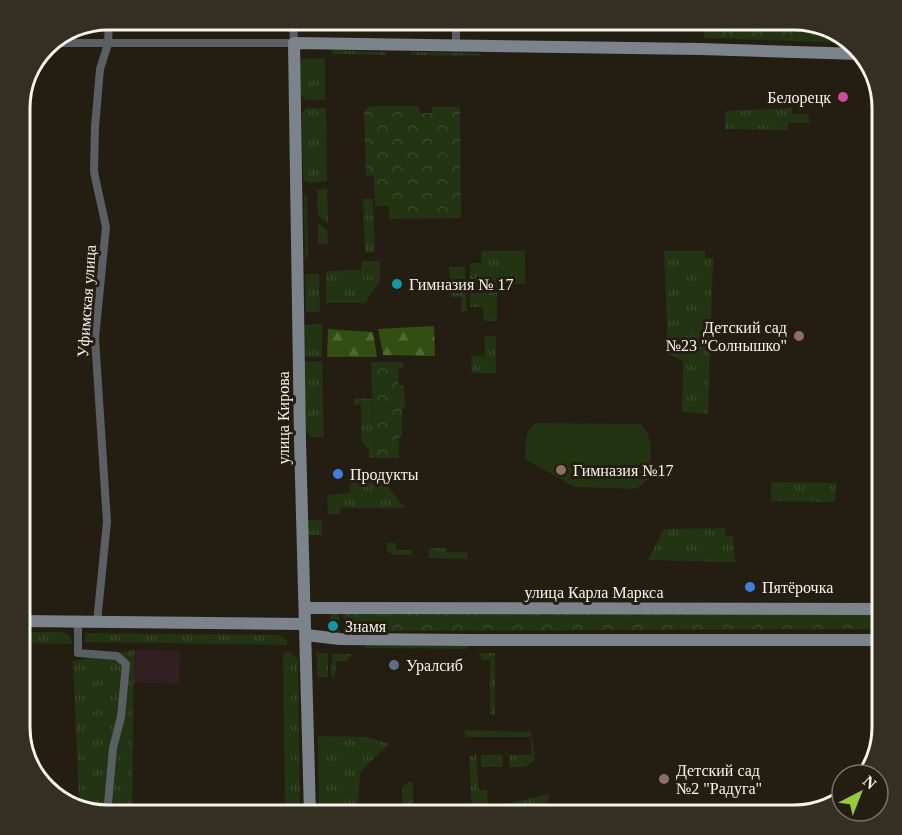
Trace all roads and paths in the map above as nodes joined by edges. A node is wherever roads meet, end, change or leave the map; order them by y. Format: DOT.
graph roads {
  1 [pos="109,30"];
  2 [pos="293,30"];
  3 [pos="456,30"];
  4 [pos="64,43"];
  5 [pos="294,43"];
  6 [pos="108,44"];
  7 [pos="456,46"];
  8 [pos="850,54"];
  9 [pos="305,608"];
  10 [pos="872,609"];
  11 [pos="30,621"];
  12 [pos="78,622"];
  13 [pos="97,622"];
  14 [pos="306,630"];
  15 [pos="872,640"];
  16 [pos="108,805"];
  17 [pos="310,805"];
  1 -- 6 [label="street, Уфимская улица"];
  2 -- 5 [label="street, улица Кирова"];
  3 -- 7 [label="street"];
  4 -- 6 [label="street"];
  5 -- 6 [label="street"];
  5 -- 7 [label="street"];
  5 -- 9 [label="street, улица Кирова"];
  6 -- 13 [label="street, Уфимская улица"];
  7 -- 8 [label="street"];
  9 -- 10 [label="street, улица Карла Маркса"];
  9 -- 14 [label="street, улица Кирова"];
  11 -- 12 [label="street"];
  12 -- 13 [label="street"];
  12 -- 16 [label="street"];
  13 -- 14 [label="street"];
  14 -- 15 [label="street"];
  14 -- 17 [label="street, улица Кирова"];
}
